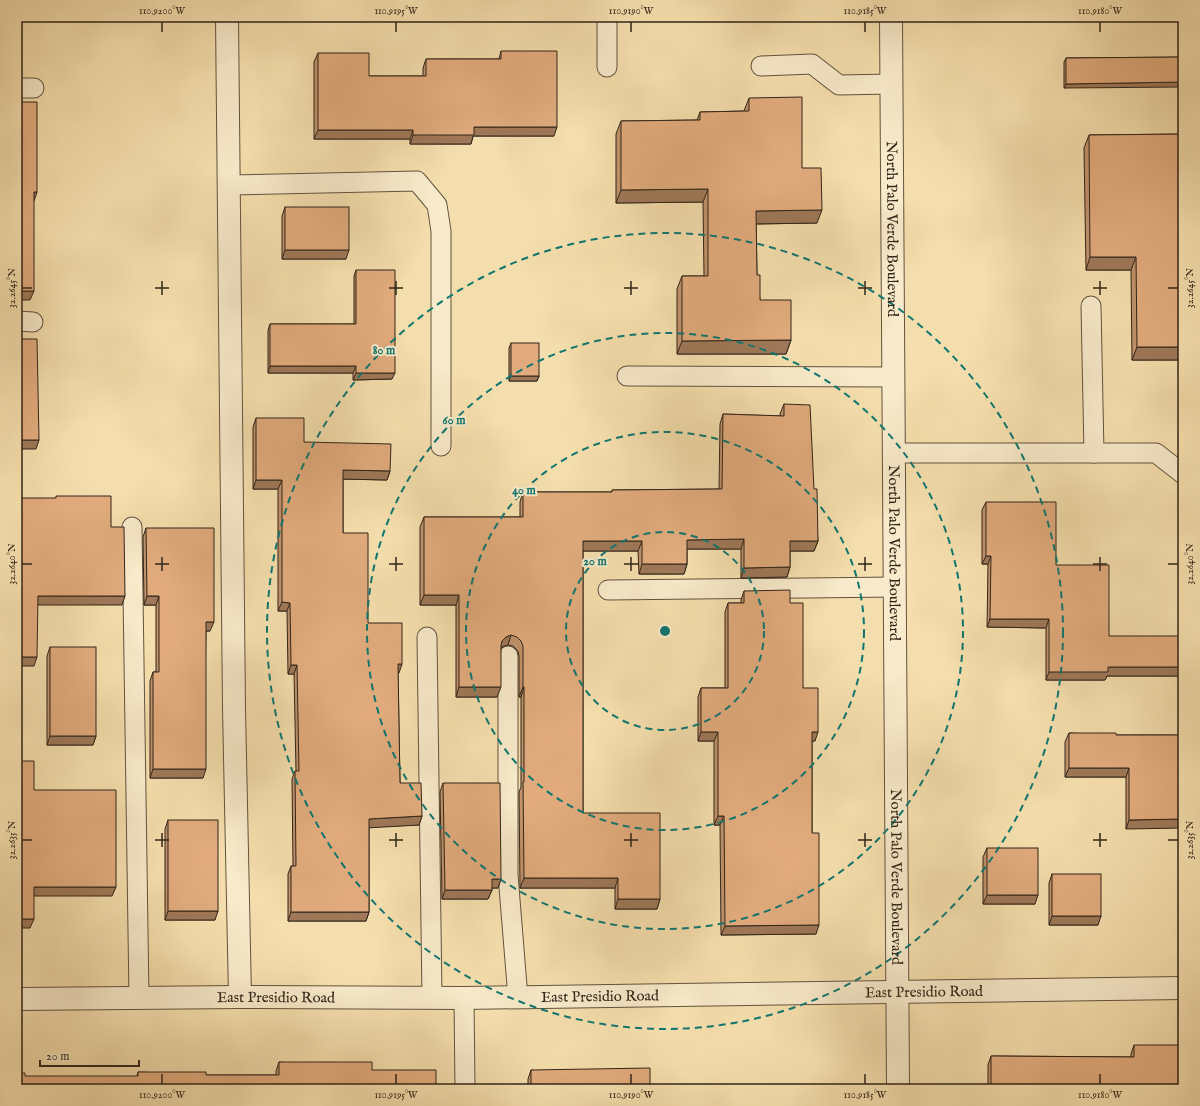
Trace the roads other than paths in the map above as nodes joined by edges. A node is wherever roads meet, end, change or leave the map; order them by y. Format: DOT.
graph roads {
  1 [pos="227,17"];
  2 [pos="607,17"];
  3 [pos="891,17"];
  4 [pos="761,66"];
  5 [pos="607,67"];
  6 [pos="892,84"];
  7 [pos="229,185"];
  8 [pos="1091,306"];
  9 [pos="627,376"];
  10 [pos="893,377"];
  11 [pos="442,446"];
  12 [pos="894,453"];
  13 [pos="1094,453"];
  14 [pos="1183,474"];
  15 [pos="132,527"];
  16 [pos="895,587"];
  17 [pos="608,590"];
  18 [pos="427,636"];
  19 [pos="508,656"];
  20 [pos="1183,988"];
  21 [pos="897,992"];
  22 [pos="240,997"];
  23 [pos="139,998"];
  24 [pos="432,998"];
  25 [pos="464,998"];
  26 [pos="518,998"];
  27 [pos="17,999"];
  28 [pos="465,1089"];
  29 [pos="898,1089"];
  1 -- 7 [label="street"];
  2 -- 5 [label="lane"];
  3 -- 6 [label="street, North Palo Verde Boulevard"];
  4 -- 6 [label="lane"];
  6 -- 10 [label="street, North Palo Verde Boulevard"];
  7 -- 11 [label="lane"];
  7 -- 22 [label="street"];
  8 -- 13 [label="lane"];
  9 -- 10 [label="lane"];
  10 -- 12 [label="street, North Palo Verde Boulevard"];
  12 -- 13 [label="lane"];
  12 -- 16 [label="street, North Palo Verde Boulevard"];
  13 -- 14 [label="lane"];
  15 -- 23 [label="lane"];
  16 -- 17 [label="lane"];
  16 -- 21 [label="street, North Palo Verde Boulevard"];
  18 -- 24 [label="lane"];
  19 -- 26 [label="lane"];
  20 -- 21 [label="street, East Presidio Road"];
  21 -- 26 [label="street, East Presidio Road"];
  21 -- 29 [label="street, North Palo Verde Boulevard"];
  22 -- 23 [label="street, East Presidio Road"];
  22 -- 24 [label="street, East Presidio Road"];
  23 -- 27 [label="street, East Presidio Road"];
  24 -- 25 [label="street, East Presidio Road"];
  25 -- 26 [label="street, East Presidio Road"];
  25 -- 28 [label="lane"];
}
